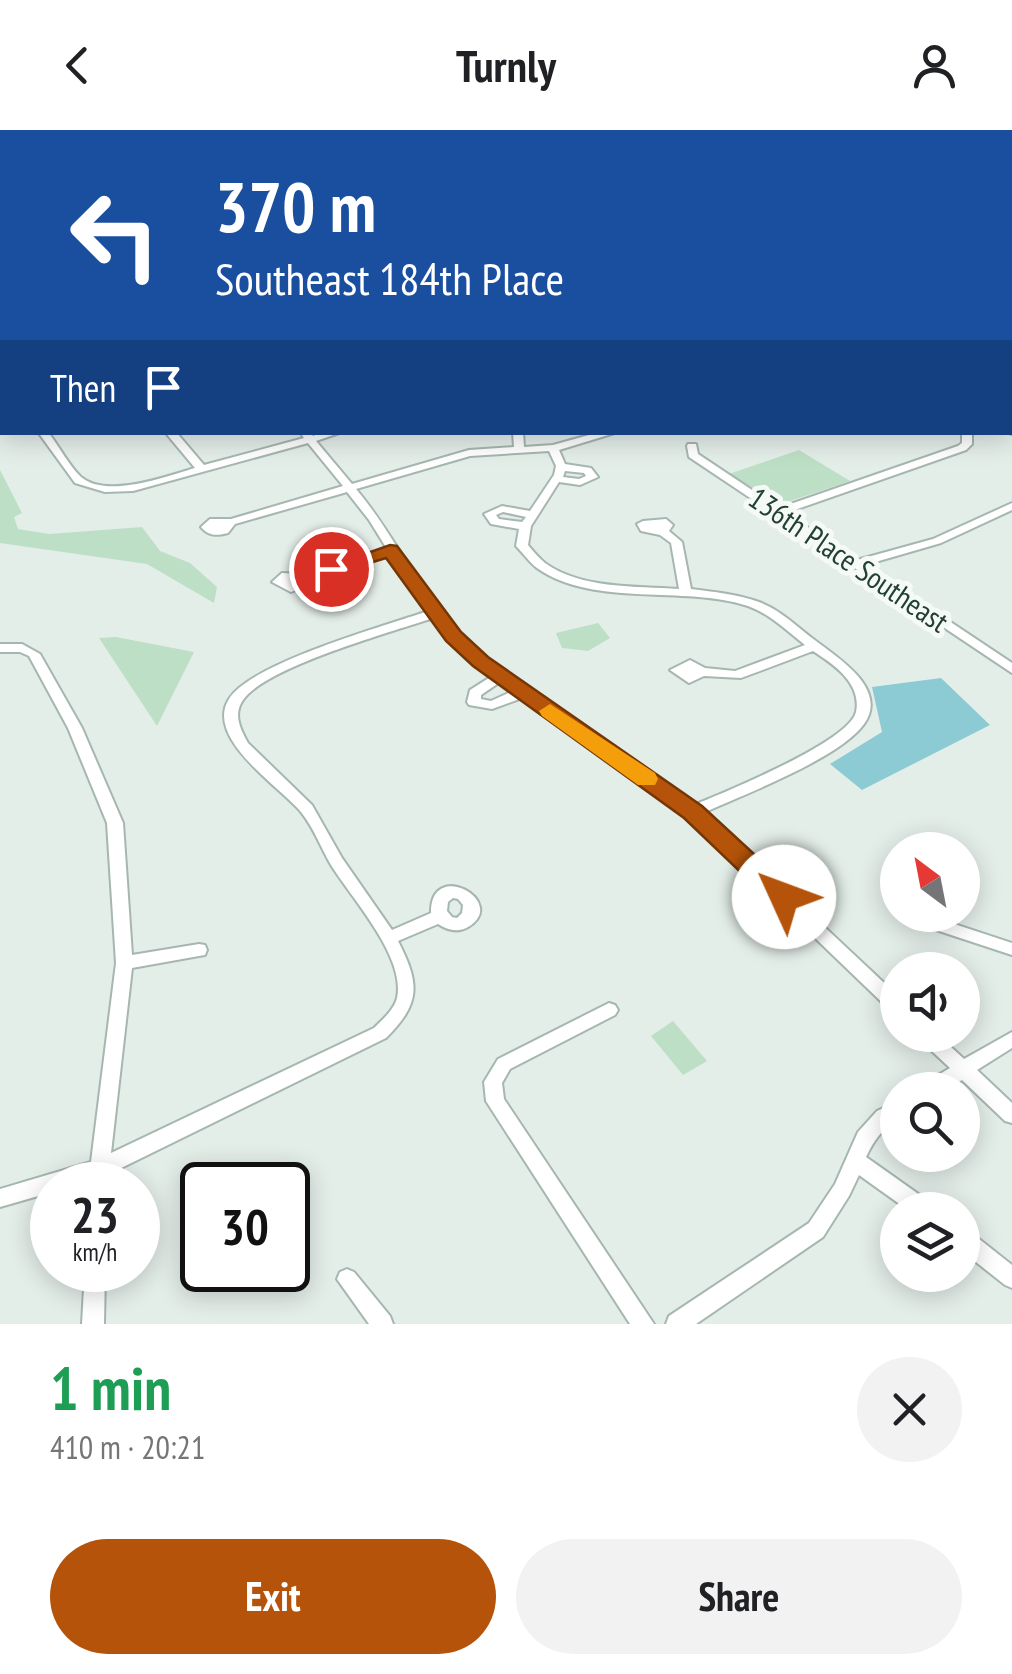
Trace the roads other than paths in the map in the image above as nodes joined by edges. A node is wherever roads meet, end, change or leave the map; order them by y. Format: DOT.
graph roads {
  1 [pos="46,435"];
  2 [pos="173,435"];
  3 [pos="518,435"];
  4 [pos="602,435"];
  5 [pos="967,435"];
  6 [pos="308,436"];
  7 [pos="545,444"];
  8 [pos="692,446"];
  9 [pos="518,448"];
  10 [pos="202,469"];
  11 [pos="347,488"];
  12 [pos="1012,506"];
  13 [pos="778,512"];
  14 [pos="230,522"];
  15 [pos="662,532"];
  16 [pos="390,550"];
  17 [pos="855,564"];
  18 [pos="302,578"];
  19 [pos="685,590"];
  20 [pos="435,614"];
  21 [pos="814,646"];
  22 [pos="0,648"];
  23 [pos="1012,668"];
  24 [pos="702,672"];
  25 [pos="501,676"];
  26 [pos="523,692"];
  27 [pos="693,812"];
  28 [pos="439,916"];
  29 [pos="959,932"];
  30 [pos="388,939"];
  31 [pos="198,950"];
  32 [pos="1012,950"];
  33 [pos="124,963"];
  34 [pos="880,989"];
  35 [pos="609,1010"];
  36 [pos="1012,1039"];
  37 [pos="943,1052"];
  38 [pos="962,1071"];
  39 [pos="1012,1115"];
  40 [pos="880,1121"];
  41 [pos="854,1160"];
  42 [pos="100,1162"];
  43 [pos="127,1162"];
  44 [pos="30,1192"];
  45 [pos="899,1192"];
  46 [pos="0,1198"];
  47 [pos="980,1252"];
  48 [pos="1012,1278"];
  49 [pos="347,1279"];
  50 [pos="94,1292"];
  51 [pos="93,1324"];
  52 [pos="382,1324"];
  53 [pos="643,1324"];
  54 [pos="677,1324"];
  1 -- 10 [label="street"];
  2 -- 10 [label="street"];
  3 -- 9 [label="street"];
  4 -- 7 [label="street"];
  5 -- 13 [label="street"];
  6 -- 10 [label="street"];
  6 -- 11 [label="street"];
  7 -- 9 [label="street"];
  7 -- 19 [label="street"];
  8 -- 13 [label="street, 136th Place Southeast"];
  9 -- 11 [label="street"];
  11 -- 14 [label="street"];
  11 -- 16 [label="street"];
  12 -- 17 [label="street"];
  13 -- 17 [label="street, 136th Place Southeast"];
  15 -- 19 [label="street"];
  16 -- 18 [label="street"];
  16 -- 20 [label="street"];
  17 -- 23 [label="street, 136th Place Southeast"];
  19 -- 21 [label="street"];
  20 -- 25 [label="street"];
  20 -- 30 [label="street"];
  21 -- 24 [label="street"];
  21 -- 27 [label="street"];
  22 -- 33 [label="street"];
  25 -- 26 [label="street"];
  25 -- 26 [label="street"];
  26 -- 27 [label="street"];
  27 -- 34 [label="street"];
  28 -- 30 [label="street"];
  29 -- 32 [label="street"];
  30 -- 43 [label="street"];
  31 -- 33 [label="street"];
  33 -- 42 [label="street"];
  35 -- 53 [label="street"];
  36 -- 38 [label="street"];
  37 -- 38 [label="street"];
  38 -- 39 [label="street"];
  40 -- 41 [label="street"];
  41 -- 45 [label="street"];
  41 -- 54 [label="street"];
  44 -- 46 [label="street"];
  47 -- 48 [label="street"];
  49 -- 52 [label="street"];
  50 -- 51 [label="street"];
}
